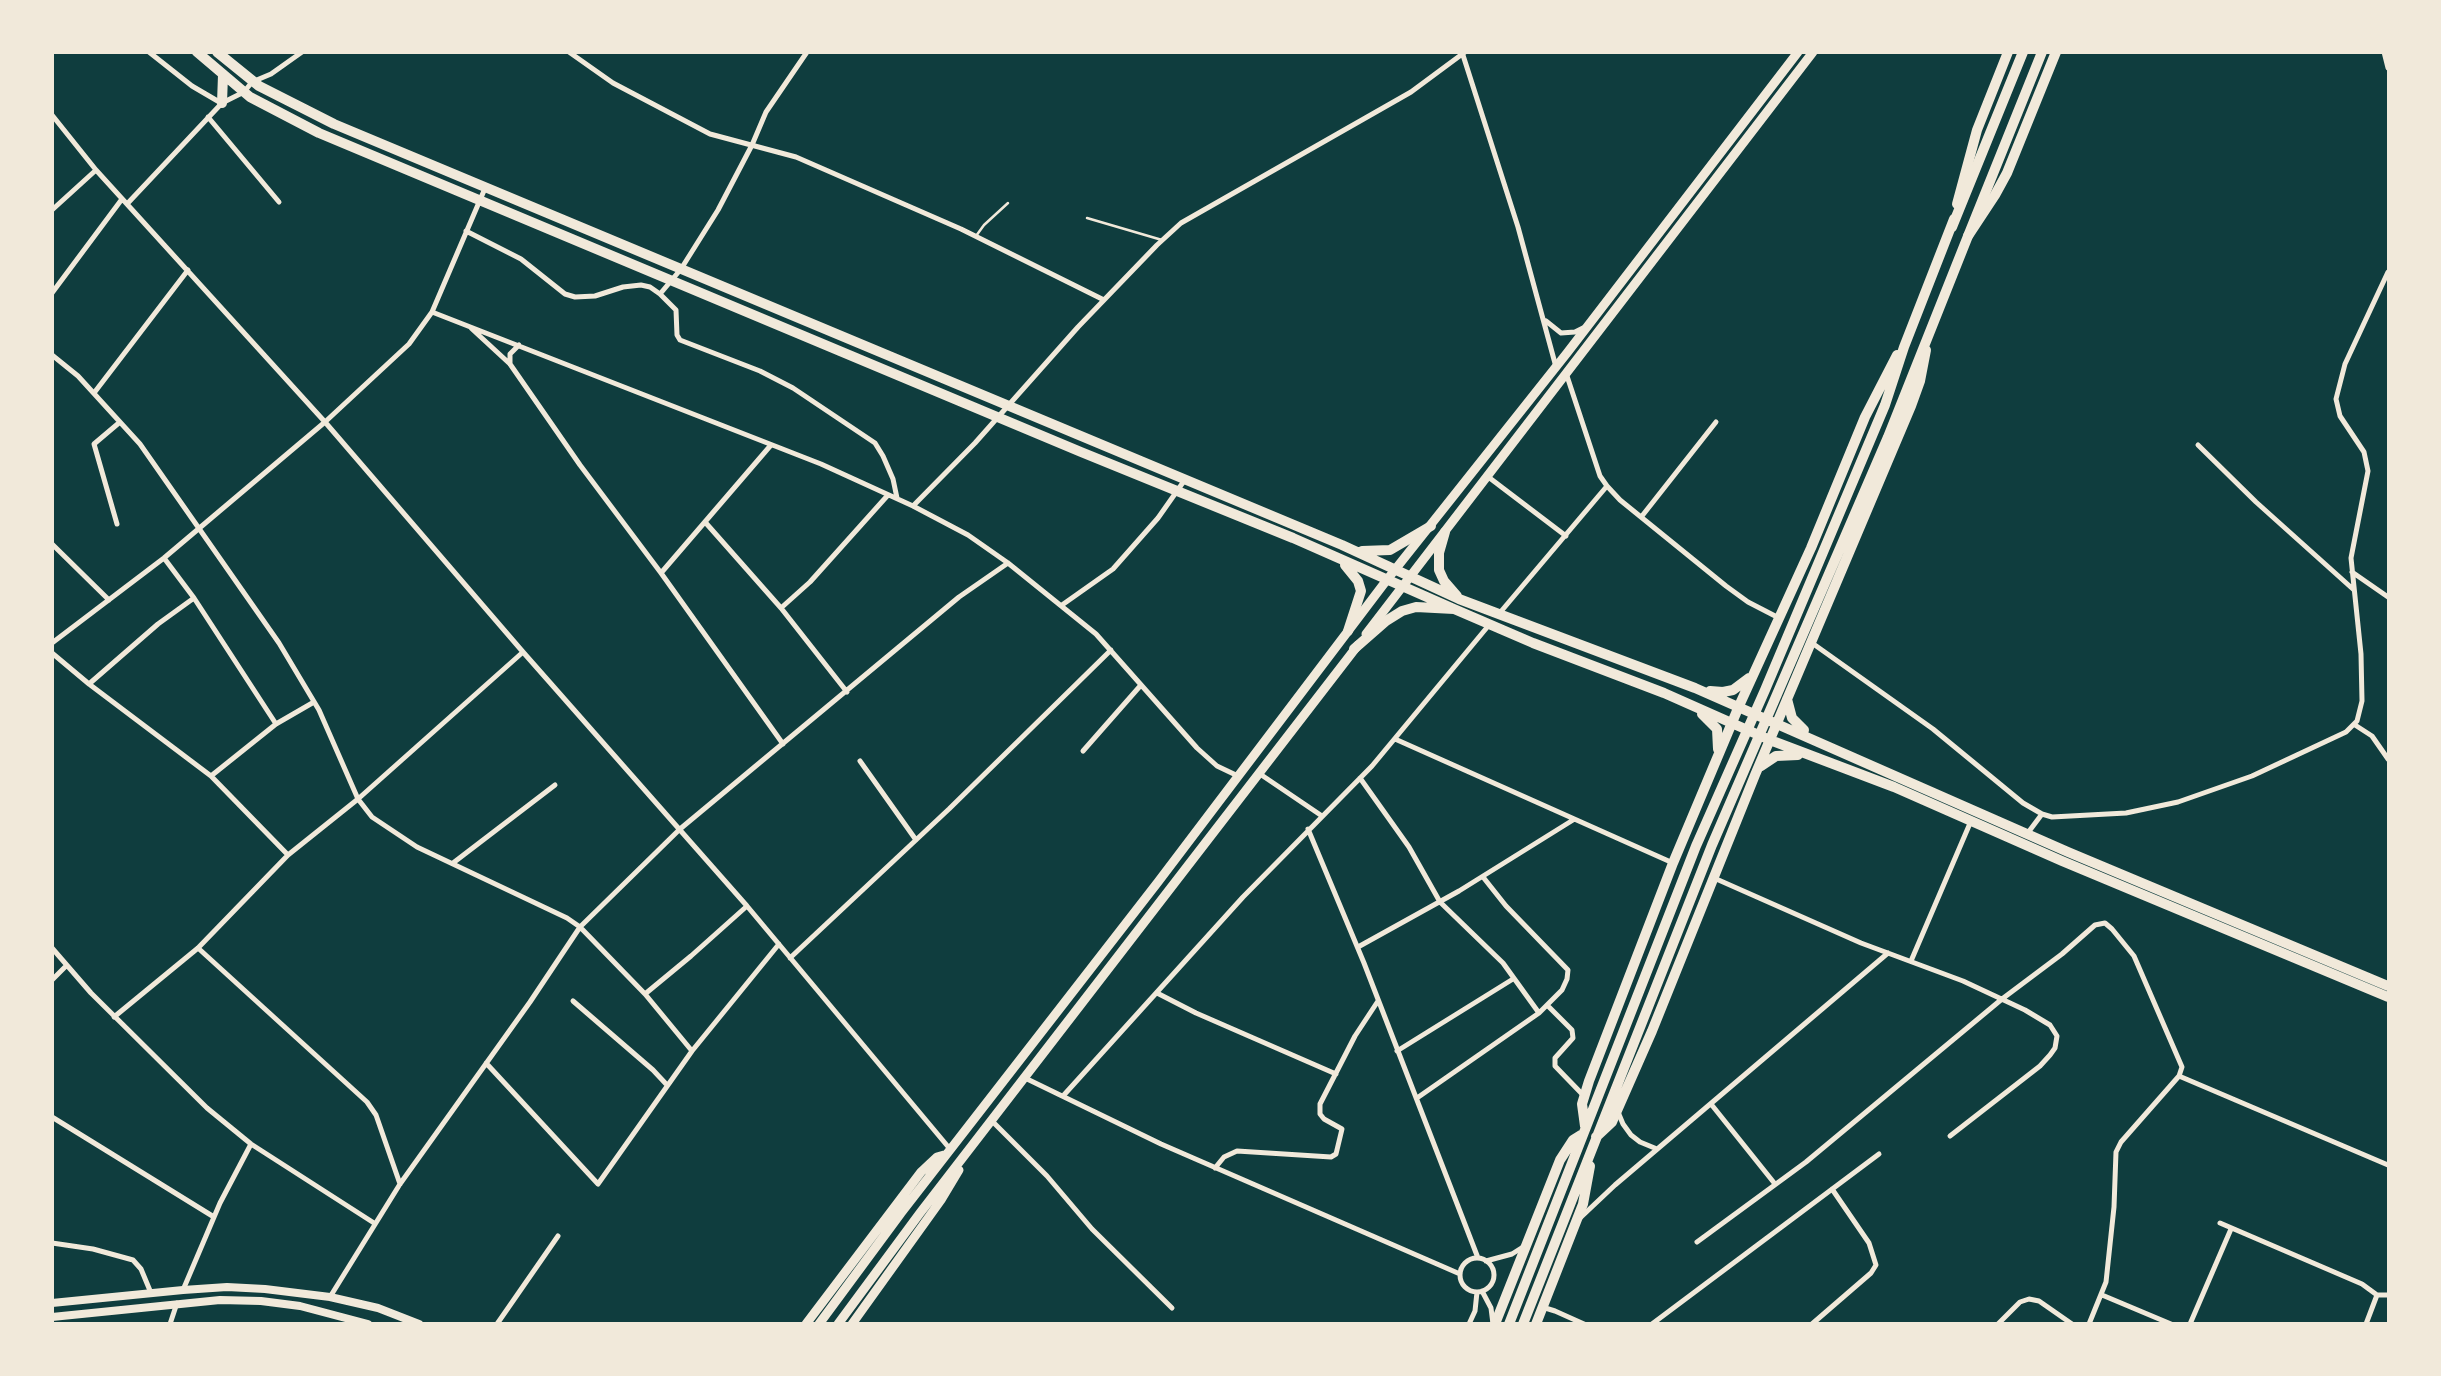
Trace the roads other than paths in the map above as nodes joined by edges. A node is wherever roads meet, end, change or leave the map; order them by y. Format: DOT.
graph roads {
  1 [pos="149,52"];
  2 [pos="197,52"];
  3 [pos="217,52"];
  4 [pos="302,52"];
  5 [pos="569,52"];
  6 [pos="807,52"];
  7 [pos="1798,52"];
  8 [pos="1813,52"];
  9 [pos="2008,52"];
  10 [pos="2023,52"];
  11 [pos="2042,52"];
  12 [pos="2056,52"];
  13 [pos="2384,52"];
  14 [pos="1463,53"];
  15 [pos="2389,68"];
  16 [pos="223,75"];
  17 [pos="252,82"];
  18 [pos="244,92"];
  19 [pos="222,103"];
  20 [pos="52,115"];
  21 [pos="208,117"];
  22 [pos="752,145"];
  23 [pos="96,170"];
  24 [pos="486,186"];
  25 [pos="122,199"];
  26 [pos="479,200"];
  27 [pos="279,202"];
  28 [pos="127,204"];
  29 [pos="1009,204"];
  30 [pos="52,209"];
  31 [pos="1087,218"];
  32 [pos="1952,227"];
  33 [pos="466,230"];
  34 [pos="976,236"];
  35 [pos="1968,236"];
  36 [pos="1162,240"];
  37 [pos="681,269"];
  38 [pos="188,270"];
  39 [pos="2389,271"];
  40 [pos="671,281"];
  41 [pos="52,293"];
  42 [pos="660,294"];
  43 [pos="1104,300"];
  44 [pos="432,312"];
  45 [pos="1542,316"];
  46 [pos="1590,324"];
  47 [pos="468,326"];
  48 [pos="1927,336"];
  49 [pos="519,345"];
  50 [pos="1904,347"];
  51 [pos="52,355"];
  52 [pos="510,364"];
  53 [pos="1556,367"];
  54 [pos="1566,373"];
  55 [pos="94,393"];
  56 [pos="1008,405"];
  57 [pos="998,416"];
  58 [pos="120,422"];
  59 [pos="325,422"];
  60 [pos="1716,422"];
  61 [pos="771,445"];
  62 [pos="2198,445"];
  63 [pos="1487,476"];
  64 [pos="1184,481"];
  65 [pos="1606,486"];
  66 [pos="1177,491"];
  67 [pos="888,495"];
  68 [pos="897,499"];
  69 [pos="913,506"];
  70 [pos="1642,516"];
  71 [pos="705,522"];
  72 [pos="117,524"];
  73 [pos="1431,526"];
  74 [pos="198,528"];
  75 [pos="1445,532"];
  76 [pos="1566,536"];
  77 [pos="52,544"];
  78 [pos="1342,545"];
  79 [pos="164,558"];
  80 [pos="1336,558"];
  81 [pos="1008,563"];
  82 [pos="1395,569"];
  83 [pos="2352,572"];
  84 [pos="661,573"];
  85 [pos="1412,577"];
  86 [pos="1386,581"];
  87 [pos="1404,588"];
  88 [pos="2354,590"];
  89 [pos="2389,597"];
  90 [pos="194,598"];
  91 [pos="109,600"];
  92 [pos="1457,604"];
  93 [pos="1062,605"];
  94 [pos="781,608"];
  95 [pos="1497,615"];
  96 [pos="1779,618"];
  97 [pos="1489,625"];
  98 [pos="1348,631"];
  99 [pos="52,643"];
  100 [pos="1812,643"];
  101 [pos="1766,647"];
  102 [pos="1354,649"];
  103 [pos="1111,650"];
  104 [pos="523,652"];
  105 [pos="52,653"];
  106 [pos="1802,665"];
  107 [pos="1754,672"];
  108 [pos="89,684"];
  109 [pos="1141,685"];
  110 [pos="1695,688"];
  111 [pos="847,692"];
  112 [pos="1787,698"];
  113 [pos="314,702"];
  114 [pos="1688,704"];
  115 [pos="1739,706"];
  116 [pos="1777,723"];
  117 [pos="276,724"];
  118 [pos="1731,724"];
  119 [pos="2355,725"];
  120 [pos="1395,739"];
  121 [pos="1816,739"];
  122 [pos="1770,740"];
  123 [pos="783,744"];
  124 [pos="1083,751"];
  125 [pos="1809,755"];
  126 [pos="2389,759"];
  127 [pos="859,761"];
  128 [pos="1715,763"];
  129 [pos="1260,774"];
  130 [pos="1755,775"];
  131 [pos="211,776"];
  132 [pos="1238,776"];
  133 [pos="1710,776"];
  134 [pos="1360,778"];
  135 [pos="555,785"];
  136 [pos="1748,792"];
  137 [pos="358,799"];
  138 [pos="2042,814"];
  139 [pos="1322,816"];
  140 [pos="1573,820"];
  141 [pos="1971,821"];
  142 [pos="1308,829"];
  143 [pos="680,830"];
  144 [pos="2025,839"];
  145 [pos="916,840"];
  146 [pos="288,855"];
  147 [pos="453,863"];
  148 [pos="1673,863"];
  149 [pos="1483,877"];
  150 [pos="1714,878"];
  151 [pos="1440,902"];
  152 [pos="747,906"];
  153 [pos="580,927"];
  154 [pos="779,944"];
  155 [pos="1358,947"];
  156 [pos="52,948"];
  157 [pos="198,948"];
  158 [pos="1888,953"];
  159 [pos="790,958"];
  160 [pos="1911,961"];
  161 [pos="66,966"];
  162 [pos="1513,979"];
  163 [pos="52,980"];
  164 [pos="2389,986"];
  165 [pos="1157,993"];
  166 [pos="645,994"];
  167 [pos="2389,996"];
  168 [pos="2002,999"];
  169 [pos="573,1001"];
  170 [pos="1378,1001"];
  171 [pos="1547,1005"];
  172 [pos="1539,1013"];
  173 [pos="114,1017"];
  174 [pos="692,1051"];
  175 [pos="1397,1051"];
  176 [pos="486,1063"];
  177 [pos="1336,1074"];
  178 [pos="2179,1076"];
  179 [pos="1026,1078"];
  180 [pos="667,1085"];
  181 [pos="1063,1096"];
  182 [pos="1584,1096"];
  183 [pos="1417,1098"];
  184 [pos="1712,1104"];
  185 [pos="1618,1111"];
  186 [pos="52,1117"];
  187 [pos="992,1121"];
  188 [pos="1583,1131"];
  189 [pos="1950,1136"];
  190 [pos="1596,1137"];
  191 [pos="251,1144"];
  192 [pos="1657,1150"];
  193 [pos="948,1152"];
  194 [pos="968,1152"];
  195 [pos="1878,1154"];
  196 [pos="1590,1158"];
  197 [pos="2389,1166"];
  198 [pos="1215,1168"];
  199 [pos="400,1184"];
  200 [pos="1775,1184"];
  201 [pos="1832,1189"];
  202 [pos="214,1217"];
  203 [pos="1576,1222"];
  204 [pos="374,1223"];
  205 [pos="2220,1223"];
  206 [pos="2231,1229"];
  207 [pos="558,1236"];
  208 [pos="52,1242"];
  209 [pos="1698,1242"];
  210 [pos="1526,1245"];
  211 [pos="1478,1258"];
  212 [pos="1486,1261"];
  213 [pos="1460,1275"];
  214 [pos="183,1290"];
  215 [pos="1480,1292"];
  216 [pos="151,1293"];
  217 [pos="2102,1295"];
  218 [pos="2377,1295"];
  219 [pos="2389,1295"];
  220 [pos="330,1297"];
  221 [pos="52,1303"];
  222 [pos="177,1303"];
  223 [pos="1542,1307"];
  224 [pos="1172,1308"];
  225 [pos="333,1313"];
  226 [pos="52,1317"];
  227 [pos="170,1324"];
  228 [pos="328,1324"];
  229 [pos="368,1324"];
  230 [pos="419,1324"];
  231 [pos="497,1324"];
  232 [pos="806,1324"];
  233 [pos="819,1324"];
  234 [pos="838,1324"];
  235 [pos="852,1324"];
  236 [pos="1469,1324"];
  237 [pos="1494,1324"];
  238 [pos="1509,1324"];
  239 [pos="1523,1324"];
  240 [pos="1536,1324"];
  241 [pos="1584,1324"];
  242 [pos="1652,1324"];
  243 [pos="1812,1324"];
  244 [pos="1998,1324"];
  245 [pos="2072,1324"];
  246 [pos="2090,1324"];
  247 [pos="2171,1324"];
  248 [pos="2190,1324"];
  249 [pos="2366,1324"];
  1 -- 19 [label="street"];
  2 -- 16 [label="highway"];
  3 -- 17 [label="highway"];
  4 -- 17 [label="street"];
  5 -- 22 [label="street"];
  6 -- 22 [label="street"];
  7 -- 46 [label="main road"];
  8 -- 54 [label="main road"];
  9 -- 32 [label="highway"];
  10 -- 32 [label="highway"];
  11 -- 35 [label="highway"];
  12 -- 35 [label="highway"];
  13 -- 15 [label="street"];
  14 -- 36 [label="street"];
  14 -- 45 [label="street"];
  16 -- 18 [label="highway"];
  16 -- 19 [label="highway"];
  17 -- 18 [label="street"];
  17 -- 24 [label="highway"];
  18 -- 19 [label="street"];
  18 -- 26 [label="highway"];
  19 -- 21 [label="street"];
  20 -- 23 [label="street"];
  21 -- 27 [label="street"];
  21 -- 28 [label="street"];
  22 -- 34 [label="street"];
  22 -- 37 [label="street"];
  23 -- 25 [label="street"];
  23 -- 30 [label="street"];
  24 -- 26 [label="street"];
  24 -- 37 [label="highway"];
  25 -- 28 [label="street"];
  25 -- 41 [label="street"];
  26 -- 33 [label="street"];
  26 -- 40 [label="highway"];
  28 -- 38 [label="street"];
  29 -- 34 [label="lane"];
  31 -- 36 [label="lane"];
  32 -- 50 [label="highway"];
  33 -- 42 [label="street"];
  33 -- 44 [label="street"];
  34 -- 43 [label="street"];
  35 -- 48 [label="highway"];
  36 -- 43 [label="street"];
  37 -- 40 [label="street"];
  37 -- 56 [label="highway"];
  38 -- 55 [label="street"];
  38 -- 59 [label="street"];
  39 -- 83 [label="street"];
  40 -- 42 [label="street"];
  40 -- 57 [label="highway"];
  42 -- 68 [label="street"];
  43 -- 56 [label="street"];
  44 -- 47 [label="street"];
  44 -- 59 [label="street"];
  45 -- 46 [label="street"];
  45 -- 53 [label="street"];
  46 -- 53 [label="main road"];
  47 -- 49 [label="street"];
  47 -- 52 [label="street"];
  48 -- 100 [label="highway"];
  48 -- 190 [label="highway"];
  49 -- 52 [label="street"];
  49 -- 61 [label="street"];
  50 -- 96 [label="highway"];
  50 -- 188 [label="highway"];
  51 -- 55 [label="street"];
  52 -- 84 [label="street"];
  53 -- 73 [label="main road"];
  54 -- 63 [label="main road"];
  54 -- 65 [label="street"];
  55 -- 58 [label="street"];
  56 -- 57 [label="street"];
  56 -- 64 [label="highway"];
  57 -- 66 [label="highway"];
  57 -- 69 [label="street"];
  58 -- 72 [label="street"];
  58 -- 74 [label="street"];
  59 -- 74 [label="street"];
  59 -- 104 [label="street"];
  60 -- 70 [label="street"];
  61 -- 67 [label="street"];
  61 -- 71 [label="street"];
  62 -- 88 [label="street"];
  63 -- 75 [label="main road"];
  63 -- 76 [label="street"];
  64 -- 66 [label="street"];
  64 -- 78 [label="highway"];
  65 -- 70 [label="street"];
  65 -- 76 [label="street"];
  66 -- 80 [label="highway"];
  66 -- 93 [label="street"];
  67 -- 68 [label="street"];
  67 -- 94 [label="street"];
  68 -- 69 [label="street"];
  69 -- 81 [label="street"];
  70 -- 96 [label="street"];
  71 -- 84 [label="street"];
  71 -- 94 [label="street"];
  73 -- 78 [label="highway"];
  73 -- 82 [label="main road"];
  74 -- 79 [label="street"];
  74 -- 113 [label="street"];
  75 -- 85 [label="main road"];
  75 -- 92 [label="highway"];
  76 -- 95 [label="street"];
  77 -- 91 [label="street"];
  78 -- 82 [label="highway"];
  79 -- 90 [label="street"];
  79 -- 91 [label="street"];
  80 -- 86 [label="highway"];
  80 -- 98 [label="highway"];
  81 -- 93 [label="street"];
  81 -- 111 [label="street"];
  82 -- 85 [label="highway"];
  82 -- 86 [label="main road"];
  83 -- 88 [label="street"];
  83 -- 89 [label="street"];
  84 -- 123 [label="street"];
  85 -- 87 [label="main road"];
  85 -- 92 [label="highway"];
  86 -- 87 [label="highway"];
  86 -- 98 [label="main road"];
  87 -- 92 [label="highway"];
  87 -- 102 [label="main road"];
  88 -- 119 [label="street"];
  90 -- 108 [label="street"];
  90 -- 117 [label="street"];
  91 -- 99 [label="street"];
  92 -- 95 [label="highway"];
  92 -- 97 [label="highway"];
  92 -- 102 [label="highway"];
  93 -- 103 [label="street"];
  94 -- 111 [label="street"];
  95 -- 110 [label="highway"];
  96 -- 101 [label="highway"];
  97 -- 114 [label="highway"];
  97 -- 120 [label="street"];
  98 -- 132 [label="main road"];
  100 -- 106 [label="highway"];
  100 -- 138 [label="street"];
  101 -- 106 [label="highway"];
  101 -- 107 [label="highway"];
  102 -- 129 [label="main road"];
  103 -- 109 [label="street"];
  103 -- 145 [label="street"];
  104 -- 137 [label="street"];
  104 -- 143 [label="street"];
  105 -- 108 [label="street"];
  106 -- 112 [label="highway"];
  107 -- 110 [label="highway"];
  107 -- 115 [label="highway"];
  108 -- 131 [label="street"];
  109 -- 124 [label="street"];
  109 -- 132 [label="street"];
  110 -- 115 [label="highway"];
  111 -- 123 [label="street"];
  112 -- 116 [label="highway"];
  112 -- 121 [label="highway"];
  113 -- 117 [label="street"];
  113 -- 137 [label="street"];
  114 -- 118 [label="highway"];
  114 -- 128 [label="highway"];
  115 -- 116 [label="highway"];
  115 -- 118 [label="highway"];
  116 -- 121 [label="highway"];
  116 -- 122 [label="highway"];
  117 -- 131 [label="street"];
  118 -- 122 [label="highway"];
  118 -- 128 [label="highway"];
  119 -- 126 [label="street"];
  119 -- 138 [label="street"];
  120 -- 134 [label="street"];
  120 -- 140 [label="street"];
  121 -- 144 [label="highway"];
  122 -- 125 [label="highway"];
  122 -- 130 [label="highway"];
  123 -- 143 [label="street"];
  125 -- 130 [label="highway"];
  125 -- 141 [label="highway"];
  127 -- 145 [label="street"];
  128 -- 133 [label="highway"];
  129 -- 139 [label="street"];
  129 -- 179 [label="main road"];
  130 -- 136 [label="highway"];
  131 -- 146 [label="street"];
  132 -- 193 [label="main road"];
  133 -- 136 [label="highway"];
  133 -- 148 [label="highway"];
  134 -- 139 [label="street"];
  134 -- 151 [label="street"];
  135 -- 147 [label="street"];
  136 -- 150 [label="highway"];
  137 -- 146 [label="street"];
  137 -- 147 [label="street"];
  138 -- 144 [label="street"];
  139 -- 142 [label="street"];
  140 -- 148 [label="street"];
  140 -- 149 [label="street"];
  141 -- 144 [label="highway"];
  141 -- 160 [label="street"];
  142 -- 155 [label="street"];
  142 -- 165 [label="street"];
  143 -- 152 [label="street"];
  143 -- 153 [label="street"];
  144 -- 164 [label="highway"];
  144 -- 167 [label="highway"];
  145 -- 159 [label="street"];
  146 -- 157 [label="street"];
  147 -- 153 [label="street"];
  148 -- 182 [label="highway"];
  149 -- 151 [label="street"];
  149 -- 171 [label="street"];
  150 -- 158 [label="street"];
  150 -- 185 [label="highway"];
  151 -- 155 [label="street"];
  151 -- 162 [label="street"];
  152 -- 154 [label="street"];
  152 -- 166 [label="street"];
  153 -- 166 [label="street"];
  153 -- 176 [label="street"];
  154 -- 159 [label="street"];
  154 -- 174 [label="street"];
  155 -- 170 [label="street"];
  156 -- 161 [label="street"];
  157 -- 173 [label="street"];
  157 -- 199 [label="street"];
  158 -- 160 [label="street"];
  158 -- 184 [label="street"];
  159 -- 193 [label="street"];
  160 -- 168 [label="street"];
  161 -- 163 [label="street"];
  161 -- 173 [label="street"];
  162 -- 172 [label="street"];
  162 -- 175 [label="street"];
  165 -- 177 [label="street"];
  165 -- 181 [label="street"];
  166 -- 174 [label="street"];
  168 -- 178 [label="street"];
  168 -- 189 [label="street"];
  168 -- 200 [label="street"];
  169 -- 180 [label="street"];
  170 -- 175 [label="street"];
  170 -- 177 [label="street"];
  171 -- 172 [label="street"];
  171 -- 182 [label="street"];
  172 -- 183 [label="street"];
  173 -- 191 [label="street"];
  174 -- 180 [label="street"];
  175 -- 183 [label="street"];
  176 -- 180 [label="street"];
  176 -- 199 [label="street"];
  177 -- 198 [label="street"];
  178 -- 197 [label="street"];
  178 -- 217 [label="street"];
  179 -- 181 [label="street"];
  179 -- 187 [label="main road"];
  181 -- 198 [label="street"];
  182 -- 188 [label="highway"];
  183 -- 211 [label="street"];
  184 -- 192 [label="street"];
  184 -- 200 [label="street"];
  185 -- 190 [label="highway"];
  185 -- 192 [label="street"];
  186 -- 202 [label="street"];
  187 -- 194 [label="main road"];
  187 -- 224 [label="street"];
  188 -- 210 [label="highway"];
  188 -- 238 [label="highway"];
  190 -- 196 [label="highway"];
  191 -- 202 [label="street"];
  191 -- 204 [label="street"];
  192 -- 203 [label="street"];
  193 -- 232 [label="main road"];
  193 -- 233 [label="main road"];
  194 -- 234 [label="main road"];
  194 -- 235 [label="main road"];
  195 -- 201 [label="street"];
  196 -- 203 [label="highway"];
  196 -- 239 [label="highway"];
  198 -- 213 [label="street"];
  199 -- 204 [label="street"];
  200 -- 209 [label="street"];
  201 -- 242 [label="street"];
  201 -- 243 [label="street"];
  202 -- 214 [label="street"];
  203 -- 223 [label="highway"];
  204 -- 220 [label="street"];
  205 -- 206 [label="street"];
  206 -- 218 [label="street"];
  206 -- 248 [label="street"];
  207 -- 231 [label="street"];
  208 -- 216 [label="street"];
  210 -- 212 [label="street"];
  210 -- 237 [label="highway"];
  211 -- 212 [label="street"];
  211 -- 213 [label="street"];
  212 -- 215 [label="street"];
  213 -- 215 [label="street"];
  214 -- 216 [label="main road"];
  214 -- 220 [label="main road"];
  215 -- 236 [label="street"];
  215 -- 237 [label="street"];
  216 -- 221 [label="main road"];
  217 -- 246 [label="street"];
  217 -- 247 [label="street"];
  218 -- 219 [label="street"];
  218 -- 249 [label="street"];
  220 -- 230 [label="main road"];
  222 -- 225 [label="main road"];
  222 -- 226 [label="main road"];
  222 -- 227 [label="street"];
  223 -- 240 [label="highway"];
  223 -- 241 [label="street"];
  225 -- 228 [label="street"];
  225 -- 229 [label="main road"];
  244 -- 245 [label="street"];
}
